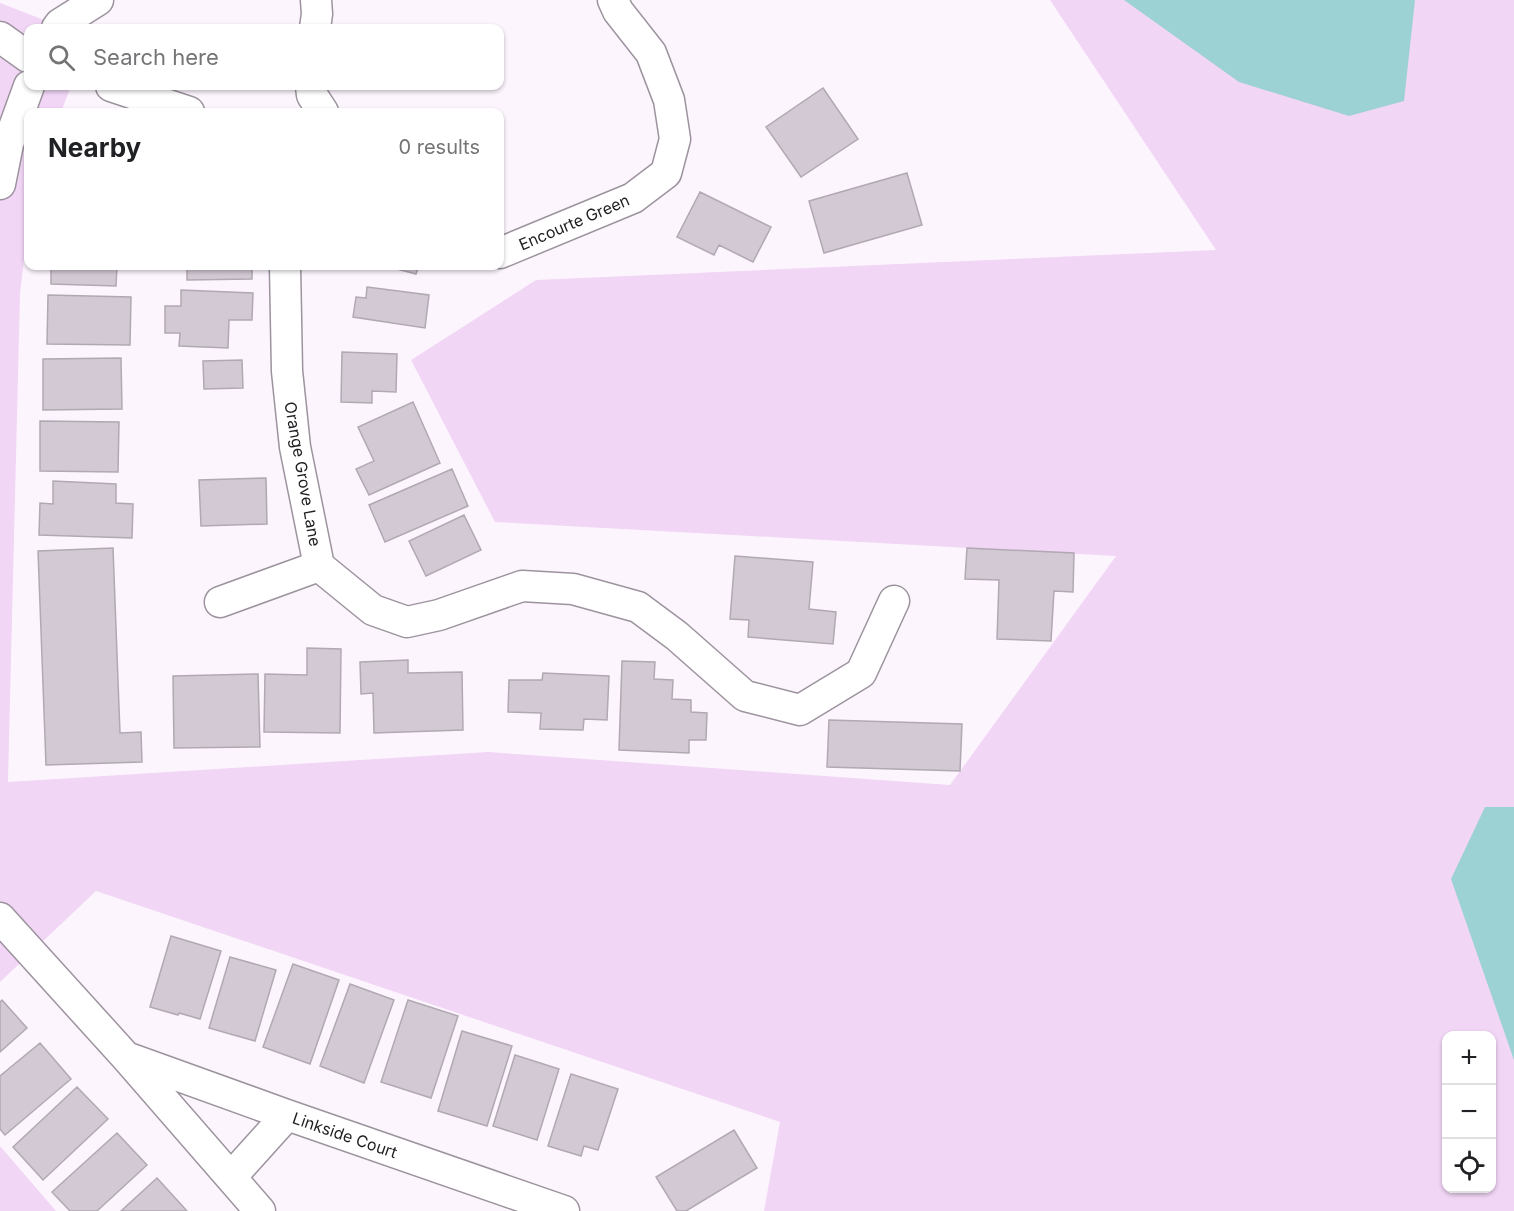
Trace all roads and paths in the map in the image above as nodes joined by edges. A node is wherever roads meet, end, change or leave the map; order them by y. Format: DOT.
graph roads {
  1 [pos="98,0"];
  2 [pos="316,0"];
  3 [pos="613,0"];
  4 [pos="60,24"];
  5 [pos="316,24"];
  6 [pos="0,37"];
  7 [pos="24,54"];
  8 [pos="28,90"];
  9 [pos="123,90"];
  10 [pos="312,90"];
  11 [pos="177,108"];
  12 [pos="321,108"];
  13 [pos="0,184"];
  14 [pos="504,251"];
  15 [pos="285,270"];
  16 [pos="319,566"];
  17 [pos="894,601"];
  18 [pos="220,602"];
  19 [pos="0,918"];
  20 [pos="126,1057"];
  21 [pos="287,1115"];
  22 [pos="231,1177"];
  23 [pos="260,1211"];
  24 [pos="564,1211"];
  1 -- 4 [label="street"];
  2 -- 5 [label="street"];
  3 -- 14 [label="street, Encourte Green"];
  6 -- 7 [label="street"];
  8 -- 13 [label="street"];
  9 -- 11 [label="street"];
  10 -- 12 [label="street"];
  15 -- 16 [label="street, Orange Grove Lane"];
  16 -- 17 [label="street, Orange Grove Lane"];
  16 -- 18 [label="street"];
  19 -- 20 [label="street, Linkside Court"];
  20 -- 21 [label="street, Linkside Court"];
  20 -- 22 [label="street, Linkside Court"];
  21 -- 22 [label="street"];
  21 -- 24 [label="street, Linkside Court"];
  22 -- 23 [label="street, Linkside Court"];
}
